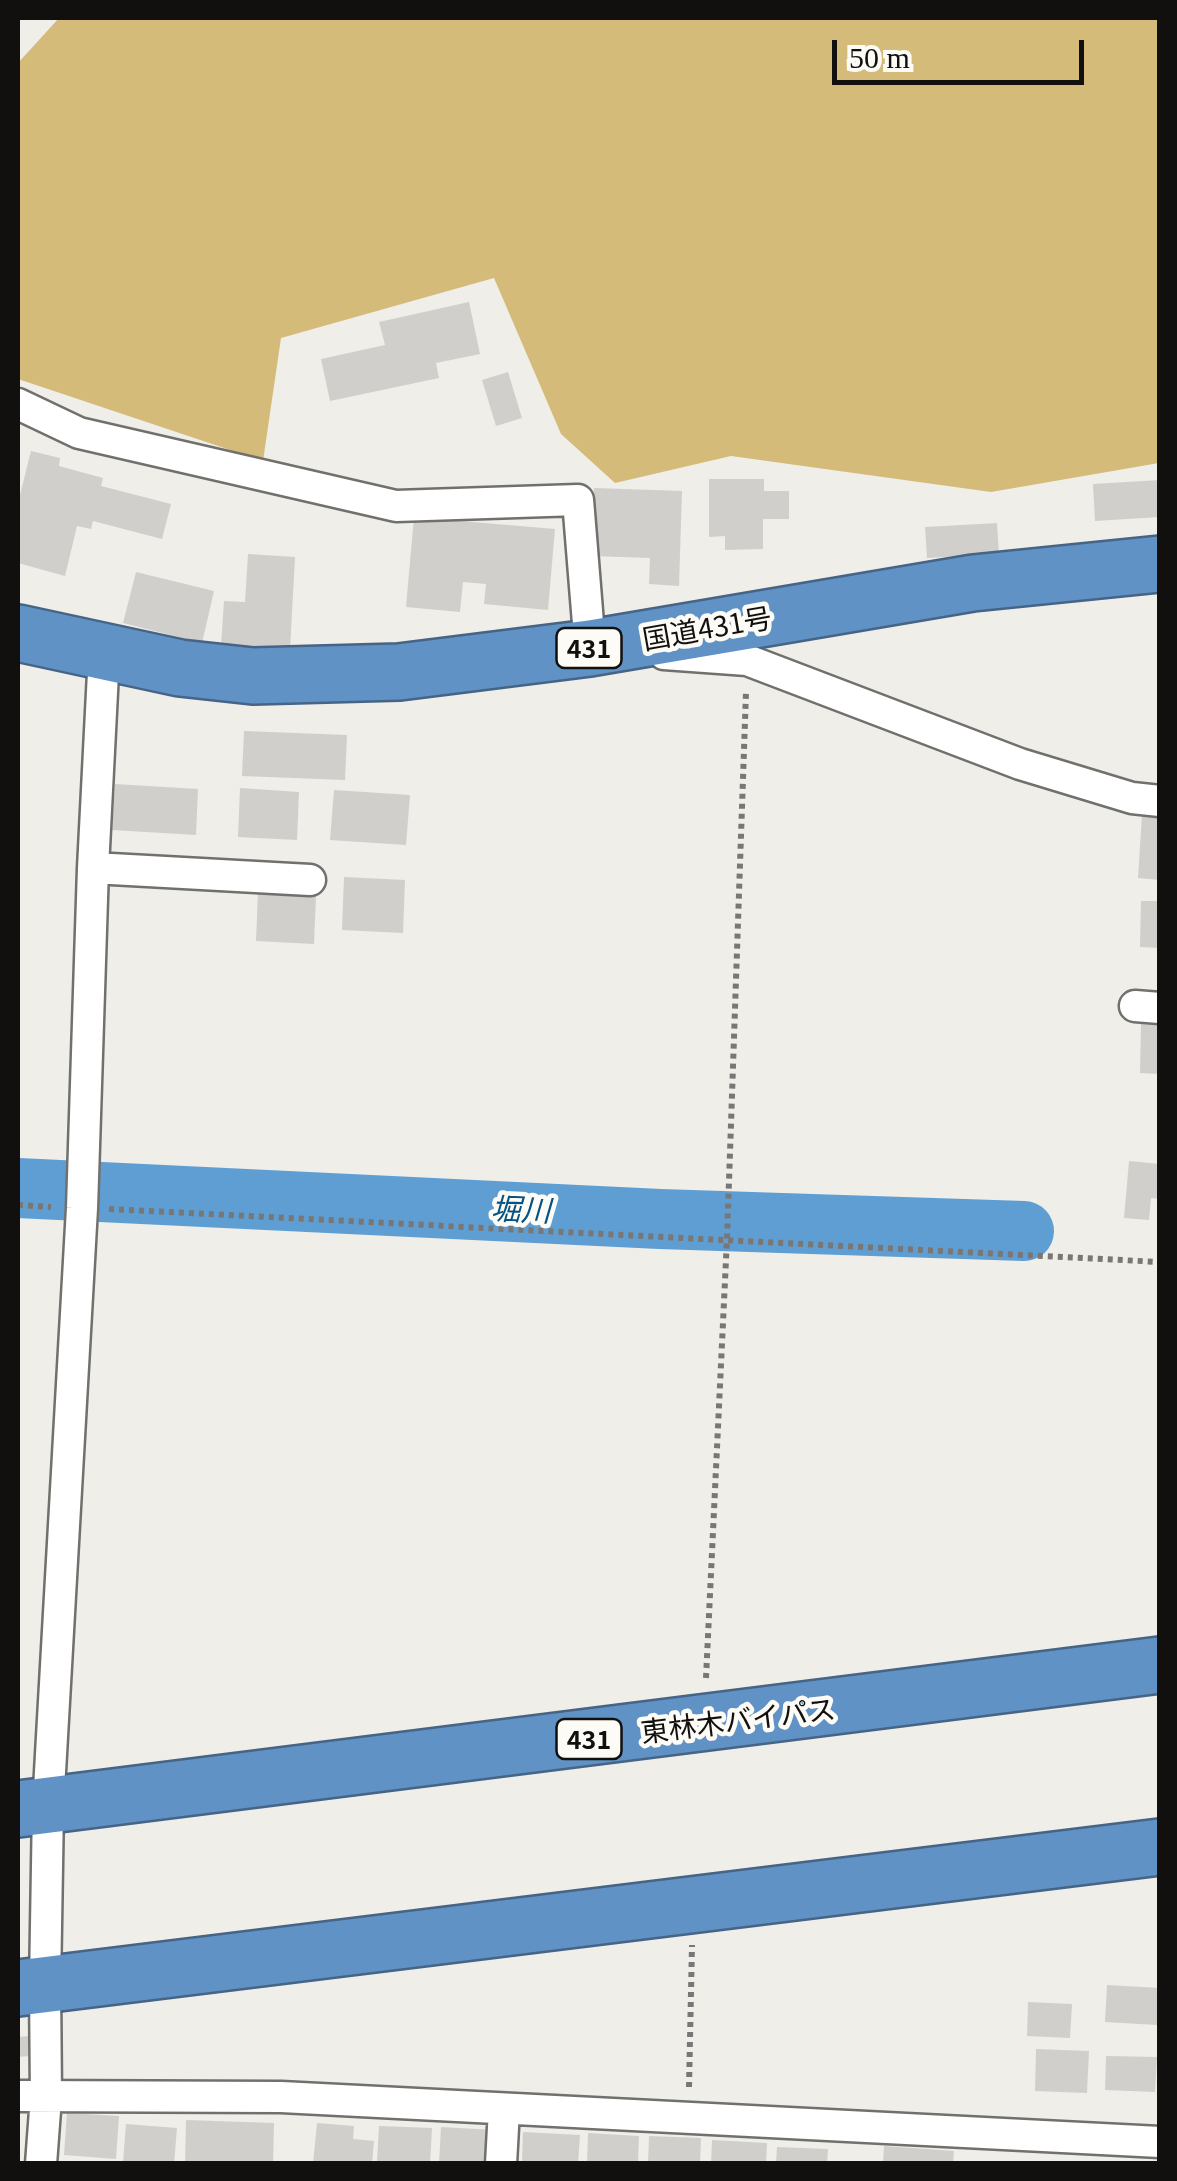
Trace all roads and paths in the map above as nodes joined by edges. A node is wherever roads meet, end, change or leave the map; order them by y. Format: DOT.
graph roads {
  1 [pos="18,404"];
  2 [pos="1160,564"];
  3 [pos="18,633"];
  4 [pos="590,648"];
  5 [pos="104,653"];
  6 [pos="747,660"];
  7 [pos="1160,801"];
  8 [pos="93,868"];
  9 [pos="310,880"];
  10 [pos="18,1206"];
  11 [pos="82,1208"];
  12 [pos="727,1239"];
  13 [pos="1160,1262"];
  14 [pos="1160,1665"];
  15 [pos="703,1725"];
  16 [pos="33,1808"];
  17 [pos="1160,1847"];
  18 [pos="692,1906"];
  19 [pos="31,1987"];
  20 [pos="32,2096"];
  21 [pos="504,2109"];
  22 [pos="689,2118"];
  23 [pos="1160,2142"];
  24 [pos="969,2149"];
  25 [pos="41,2164"];
  26 [pos="501,2164"];
  1 -- 4 [label="street"];
  2 -- 4 [label="highway, 国道431号 / 431"];
  3 -- 5 [label="highway, 国道431号 / 431"];
  4 -- 5 [label="highway, 国道431号 / 431"];
  4 -- 6 [label="street"];
  5 -- 8 [label="street"];
  6 -- 7 [label="street"];
  6 -- 12 [label="path"];
  8 -- 9 [label="street"];
  8 -- 11 [label="street"];
  10 -- 11 [label="path"];
  11 -- 12 [label="path"];
  11 -- 16 [label="street"];
  12 -- 13 [label="path"];
  12 -- 15 [label="path"];
  14 -- 15 [label="highway, 東林木バイパス / 431"];
  15 -- 16 [label="highway, 東林木バイパス / 431"];
  16 -- 19 [label="street"];
  17 -- 18 [label="highway"];
  18 -- 19 [label="highway"];
  18 -- 22 [label="path"];
  19 -- 20 [label="street"];
  20 -- 21 [label="street"];
  20 -- 25 [label="street"];
  21 -- 22 [label="street"];
  21 -- 26 [label="street"];
  22 -- 24 [label="street"];
  23 -- 24 [label="street"];
}
